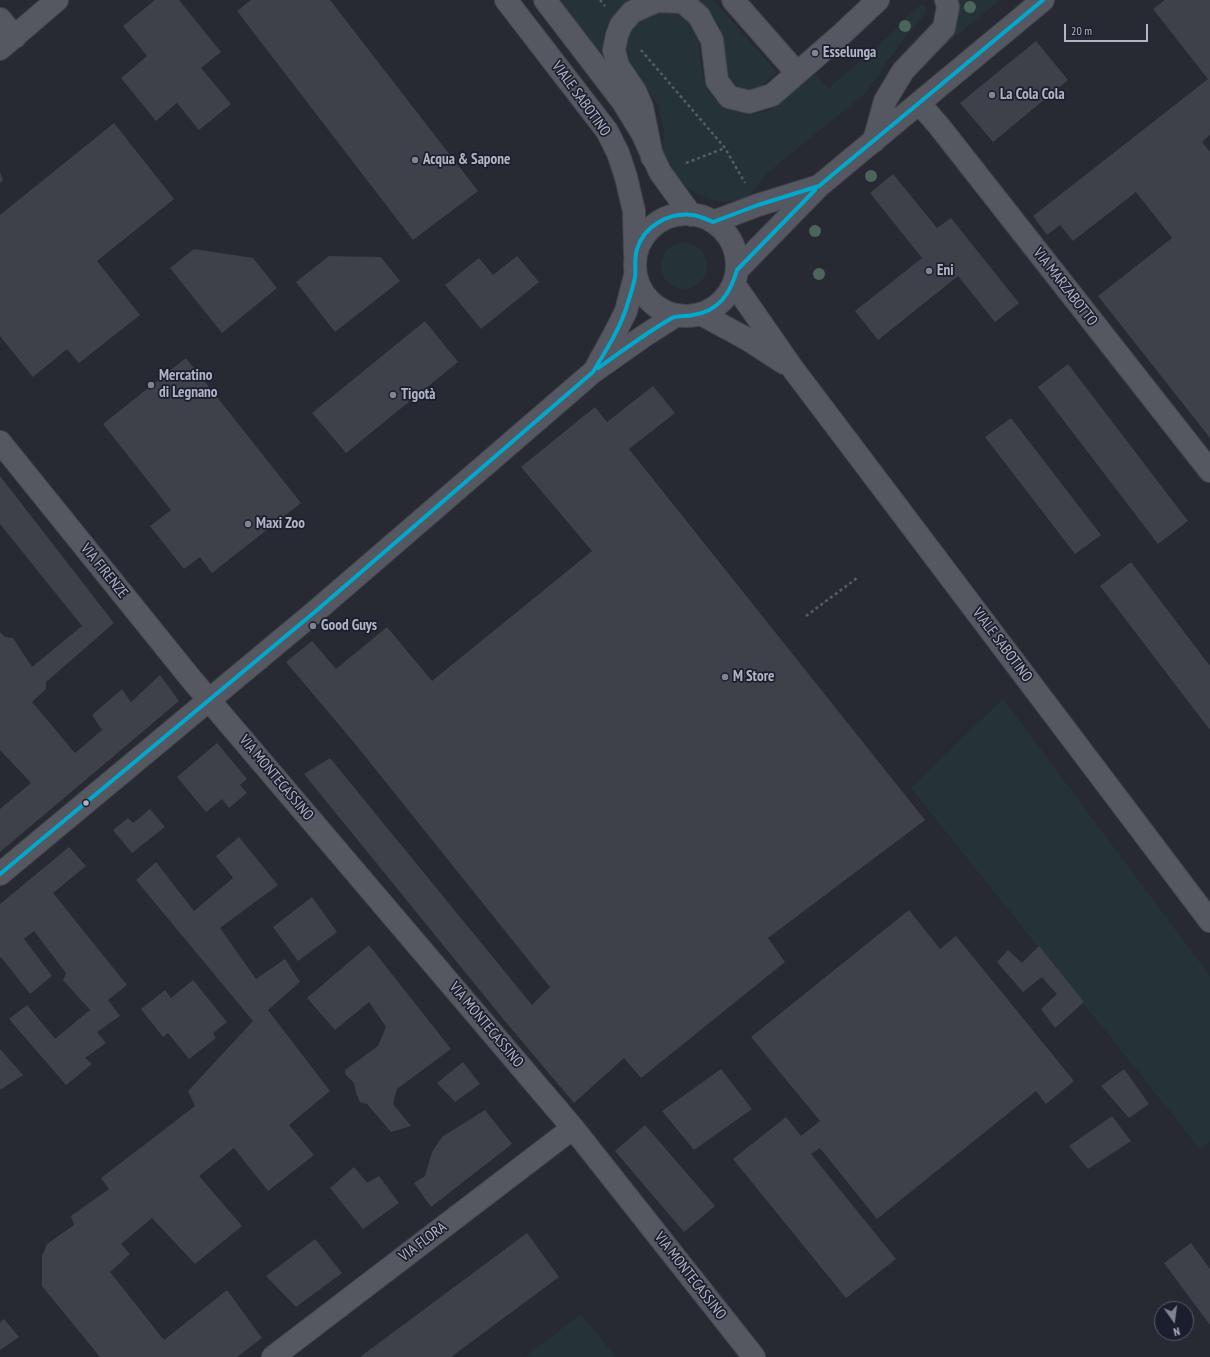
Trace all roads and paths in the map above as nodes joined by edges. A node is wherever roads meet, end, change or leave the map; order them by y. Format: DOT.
graph roads {
  1 [pos="57,0"];
  2 [pos="506,0"];
  3 [pos="545,0"];
  4 [pos="600,0"];
  5 [pos="606,0"];
  6 [pos="732,0"];
  7 [pos="878,0"];
  8 [pos="946,0"];
  9 [pos="1043,0"];
  10 [pos="603,3"];
  11 [pos="0,19"];
  12 [pos="621,25"];
  13 [pos="7,43"];
  14 [pos="797,73"];
  15 [pos="919,103"];
  16 [pos="874,141"];
  17 [pos="652,157"];
  18 [pos="819,186"];
  19 [pos="758,205"];
  20 [pos="691,215"];
  21 [pos="713,222"];
  22 [pos="635,267"];
  23 [pos="735,277"];
  24 [pos="701,314"];
  25 [pos="677,316"];
  26 [pos="793,368"];
  27 [pos="593,372"];
  28 [pos="0,442"];
  29 [pos="1210,471"];
  30 [pos="858,578"];
  31 [pos="806,616"];
  32 [pos="209,700"];
  33 [pos="0,874"];
  34 [pos="1210,922"];
  35 [pos="573,1128"];
  36 [pos="273,1357"];
  37 [pos="754,1357"];
  1 -- 13 [label="street"];
  2 -- 22 [label="street, VIALE SABOTINO"];
  3 -- 17 [label="street, VIALE SABOTINO"];
  4 -- 10 [label="path"];
  5 -- 10 [label="path"];
  6 -- 14 [label="street"];
  7 -- 14 [label="street"];
  8 -- 16 [label="street"];
  9 -- 15 [label="street"];
  10 -- 12 [label="path"];
  11 -- 13 [label="street"];
  12 -- 14 [label="street"];
  12 -- 17 [label="street"];
  12 -- 19 [label="path"];
  15 -- 16 [label="street"];
  15 -- 29 [label="street, VIA MARZABOTTO"];
  16 -- 18 [label="street"];
  17 -- 20 [label="street, VIALE SABOTINO"];
  18 -- 19 [label="street"];
  18 -- 23 [label="street"];
  19 -- 21 [label="street"];
  20 -- 21 [label="street"];
  20 -- 22 [label="street"];
  21 -- 23 [label="street"];
  22 -- 25 [label="street"];
  22 -- 27 [label="street"];
  23 -- 24 [label="street"];
  23 -- 26 [label="street, VIALE SABOTINO"];
  24 -- 25 [label="street"];
  24 -- 26 [label="street, VIALE SABOTINO"];
  25 -- 27 [label="street"];
  26 -- 34 [label="street, VIALE SABOTINO"];
  27 -- 32 [label="street"];
  28 -- 32 [label="street, VIA FIRENZE"];
  30 -- 31 [label="path"];
  32 -- 33 [label="street"];
  32 -- 35 [label="street, VIA MONTECASSINO"];
  35 -- 36 [label="street, VIA FLORA"];
  35 -- 37 [label="street, VIA MONTECASSINO"];
}
